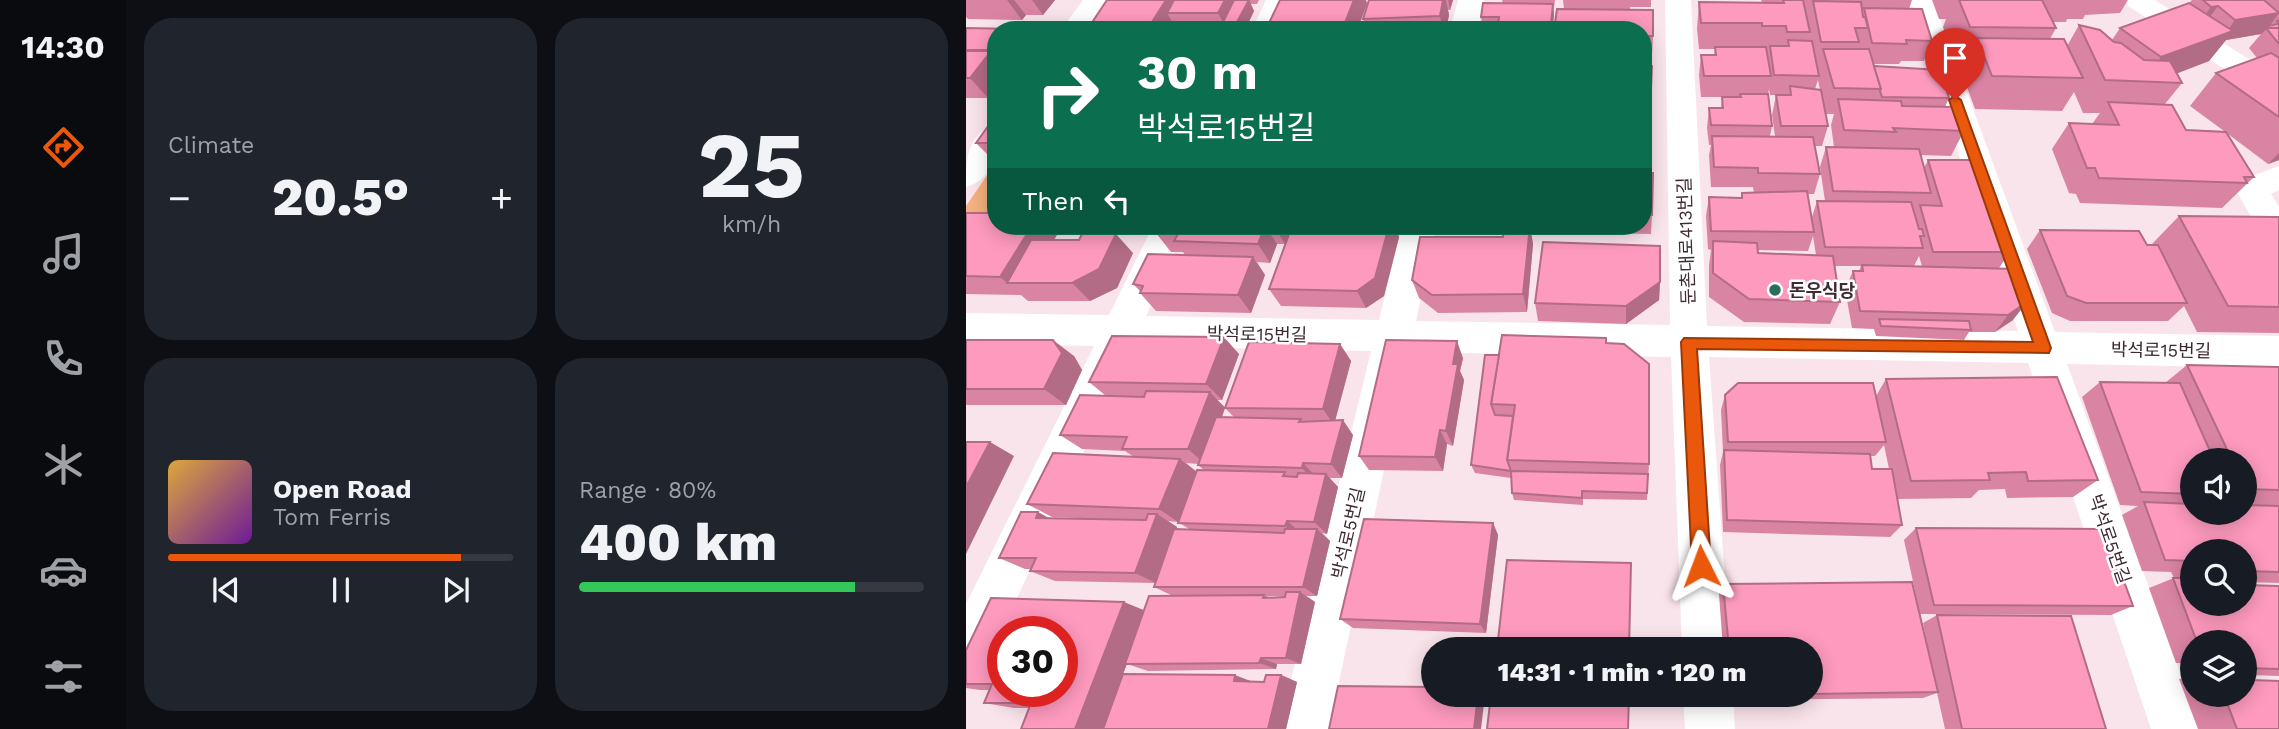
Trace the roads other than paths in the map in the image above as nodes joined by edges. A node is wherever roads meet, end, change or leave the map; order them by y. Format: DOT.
graph roads {
  1 [pos="1096,0"];
  2 [pos="1279,0"];
  3 [pos="1471,0"];
  4 [pos="1678,0"];
  5 [pos="1920,0"];
  6 [pos="2137,0"];
  7 [pos="1081,21"];
  8 [pos="1269,21"];
  9 [pos="1466,21"];
  10 [pos="2279,91"];
  11 [pos="987,147"];
  12 [pos="966,176"];
  13 [pos="2279,177"];
  14 [pos="1167,235"];
  15 [pos="1417,235"];
  16 [pos="2279,235"];
  17 [pos="966,328"];
  18 [pos="1120,331"];
  19 [pos="1393,337"];
  20 [pos="1689,342"];
  21 [pos="2043,348"];
  22 [pos="2279,352"];
  23 [pos="1705,637"];
  24 [pos="966,656"];
  25 [pos="1709,707"];
  26 [pos="1304,729"];
  27 [pos="1710,729"];
  28 [pos="2176,729"];
  1 -- 7 [label="street"];
  2 -- 8 [label="street"];
  3 -- 9 [label="street"];
  4 -- 20 [label="street, 둔촌대로413번길"];
  5 -- 21 [label="street"];
  6 -- 10 [label="street"];
  11 -- 12 [label="street"];
  13 -- 16 [label="street"];
  14 -- 18 [label="street"];
  15 -- 19 [label="street"];
  17 -- 18 [label="street, 박석로15번길"];
  18 -- 19 [label="street, 박석로15번길"];
  18 -- 24 [label="street"];
  19 -- 20 [label="street, 박석로15번길"];
  19 -- 26 [label="street, 박석로5번길"];
  20 -- 21 [label="street, 박석로15번길"];
  20 -- 23 [label="street, 둔촌대로413번길"];
  21 -- 22 [label="street, 박석로15번길"];
  21 -- 28 [label="street, 박석로5번길"];
  25 -- 27 [label="street"];
}
